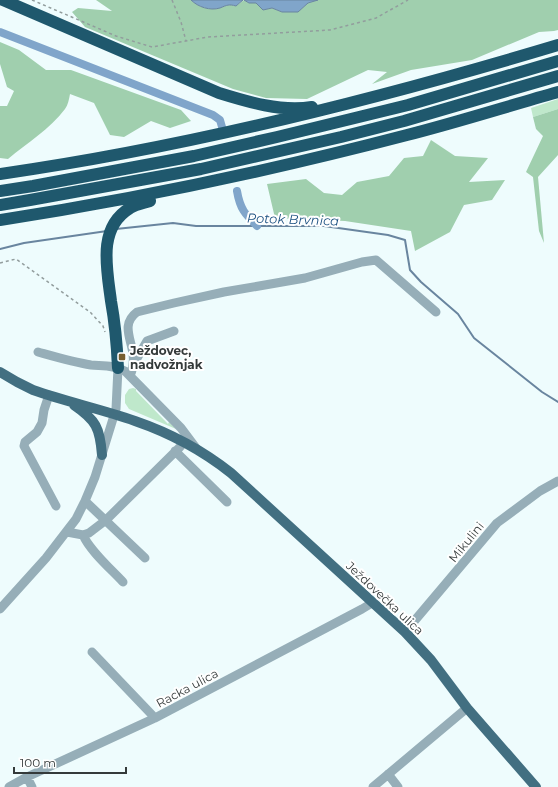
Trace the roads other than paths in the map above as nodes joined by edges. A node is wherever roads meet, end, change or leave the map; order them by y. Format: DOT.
graph roads {
  1 [pos="3,0"];
  2 [pos="558,45"];
  3 [pos="558,61"];
  4 [pos="558,76"];
  5 [pos="558,92"];
  6 [pos="359,101"];
  7 [pos="0,174"];
  8 [pos="187,187"];
  9 [pos="0,191"];
  10 [pos="0,205"];
  11 [pos="0,220"];
  12 [pos="436,312"];
  13 [pos="174,331"];
  14 [pos="38,352"];
  15 [pos="134,361"];
  16 [pos="118,368"];
  17 [pos="0,372"];
  18 [pos="130,376"];
  19 [pos="49,395"];
  20 [pos="65,400"];
  21 [pos="115,414"];
  22 [pos="184,442"];
  23 [pos="196,448"];
  24 [pos="175,451"];
  25 [pos="102,455"];
  26 [pos="558,481"];
  27 [pos="86,501"];
  28 [pos="227,502"];
  29 [pos="56,506"];
  30 [pos="106,520"];
  31 [pos="67,532"];
  32 [pos="83,535"];
  33 [pos="145,558"];
  34 [pos="123,582"];
  35 [pos="372,603"];
  36 [pos="0,609"];
  37 [pos="405,632"];
  38 [pos="92,652"];
  39 [pos="466,708"];
  40 [pos="155,718"];
  41 [pos="388,774"];
  42 [pos="27,777"];
  43 [pos="10,787"];
  44 [pos="32,787"];
  45 [pos="373,787"];
  46 [pos="398,787"];
  47 [pos="536,787"];
  1 -- 6 [label="highway"];
  2 -- 6 [label="highway"];
  3 -- 9 [label="highway"];
  4 -- 10 [label="highway"];
  5 -- 8 [label="highway"];
  6 -- 7 [label="highway"];
  8 -- 11 [label="highway"];
  8 -- 16 [label="highway"];
  12 -- 15 [label="street"];
  13 -- 15 [label="street"];
  14 -- 16 [label="street"];
  15 -- 18 [label="street"];
  16 -- 18 [label="street, Ježdovečka ulica"];
  16 -- 21 [label="street"];
  17 -- 19 [label="main road, Ježdovečka ulica"];
  18 -- 23 [label="street, Ježdovečka ulica"];
  19 -- 20 [label="main road, Ježdovečka ulica"];
  19 -- 29 [label="street"];
  20 -- 21 [label="main road, Ježdovečka ulica"];
  20 -- 25 [label="main road"];
  21 -- 22 [label="main road, Ježdovečka ulica"];
  21 -- 25 [label="street"];
  22 -- 23 [label="main road, Ježdovečka ulica"];
  22 -- 24 [label="street"];
  23 -- 35 [label="main road, Ježdovečka ulica"];
  24 -- 28 [label="street"];
  24 -- 30 [label="street"];
  25 -- 27 [label="street"];
  26 -- 37 [label="street, Mikulini"];
  27 -- 30 [label="street"];
  27 -- 31 [label="street"];
  30 -- 32 [label="street"];
  30 -- 33 [label="street"];
  31 -- 32 [label="street"];
  31 -- 36 [label="street"];
  32 -- 34 [label="street"];
  35 -- 37 [label="main road, Ježdovečka ulica"];
  35 -- 40 [label="street, Racka ulica"];
  37 -- 39 [label="main road, Ježdovečka ulica"];
  38 -- 40 [label="street"];
  39 -- 41 [label="street"];
  39 -- 47 [label="main road, Ježdovečka ulica"];
  40 -- 42 [label="street, Racka ulica"];
  41 -- 45 [label="street"];
  41 -- 46 [label="street"];
  42 -- 43 [label="street, Racka ulica"];
  42 -- 44 [label="street"];
}
